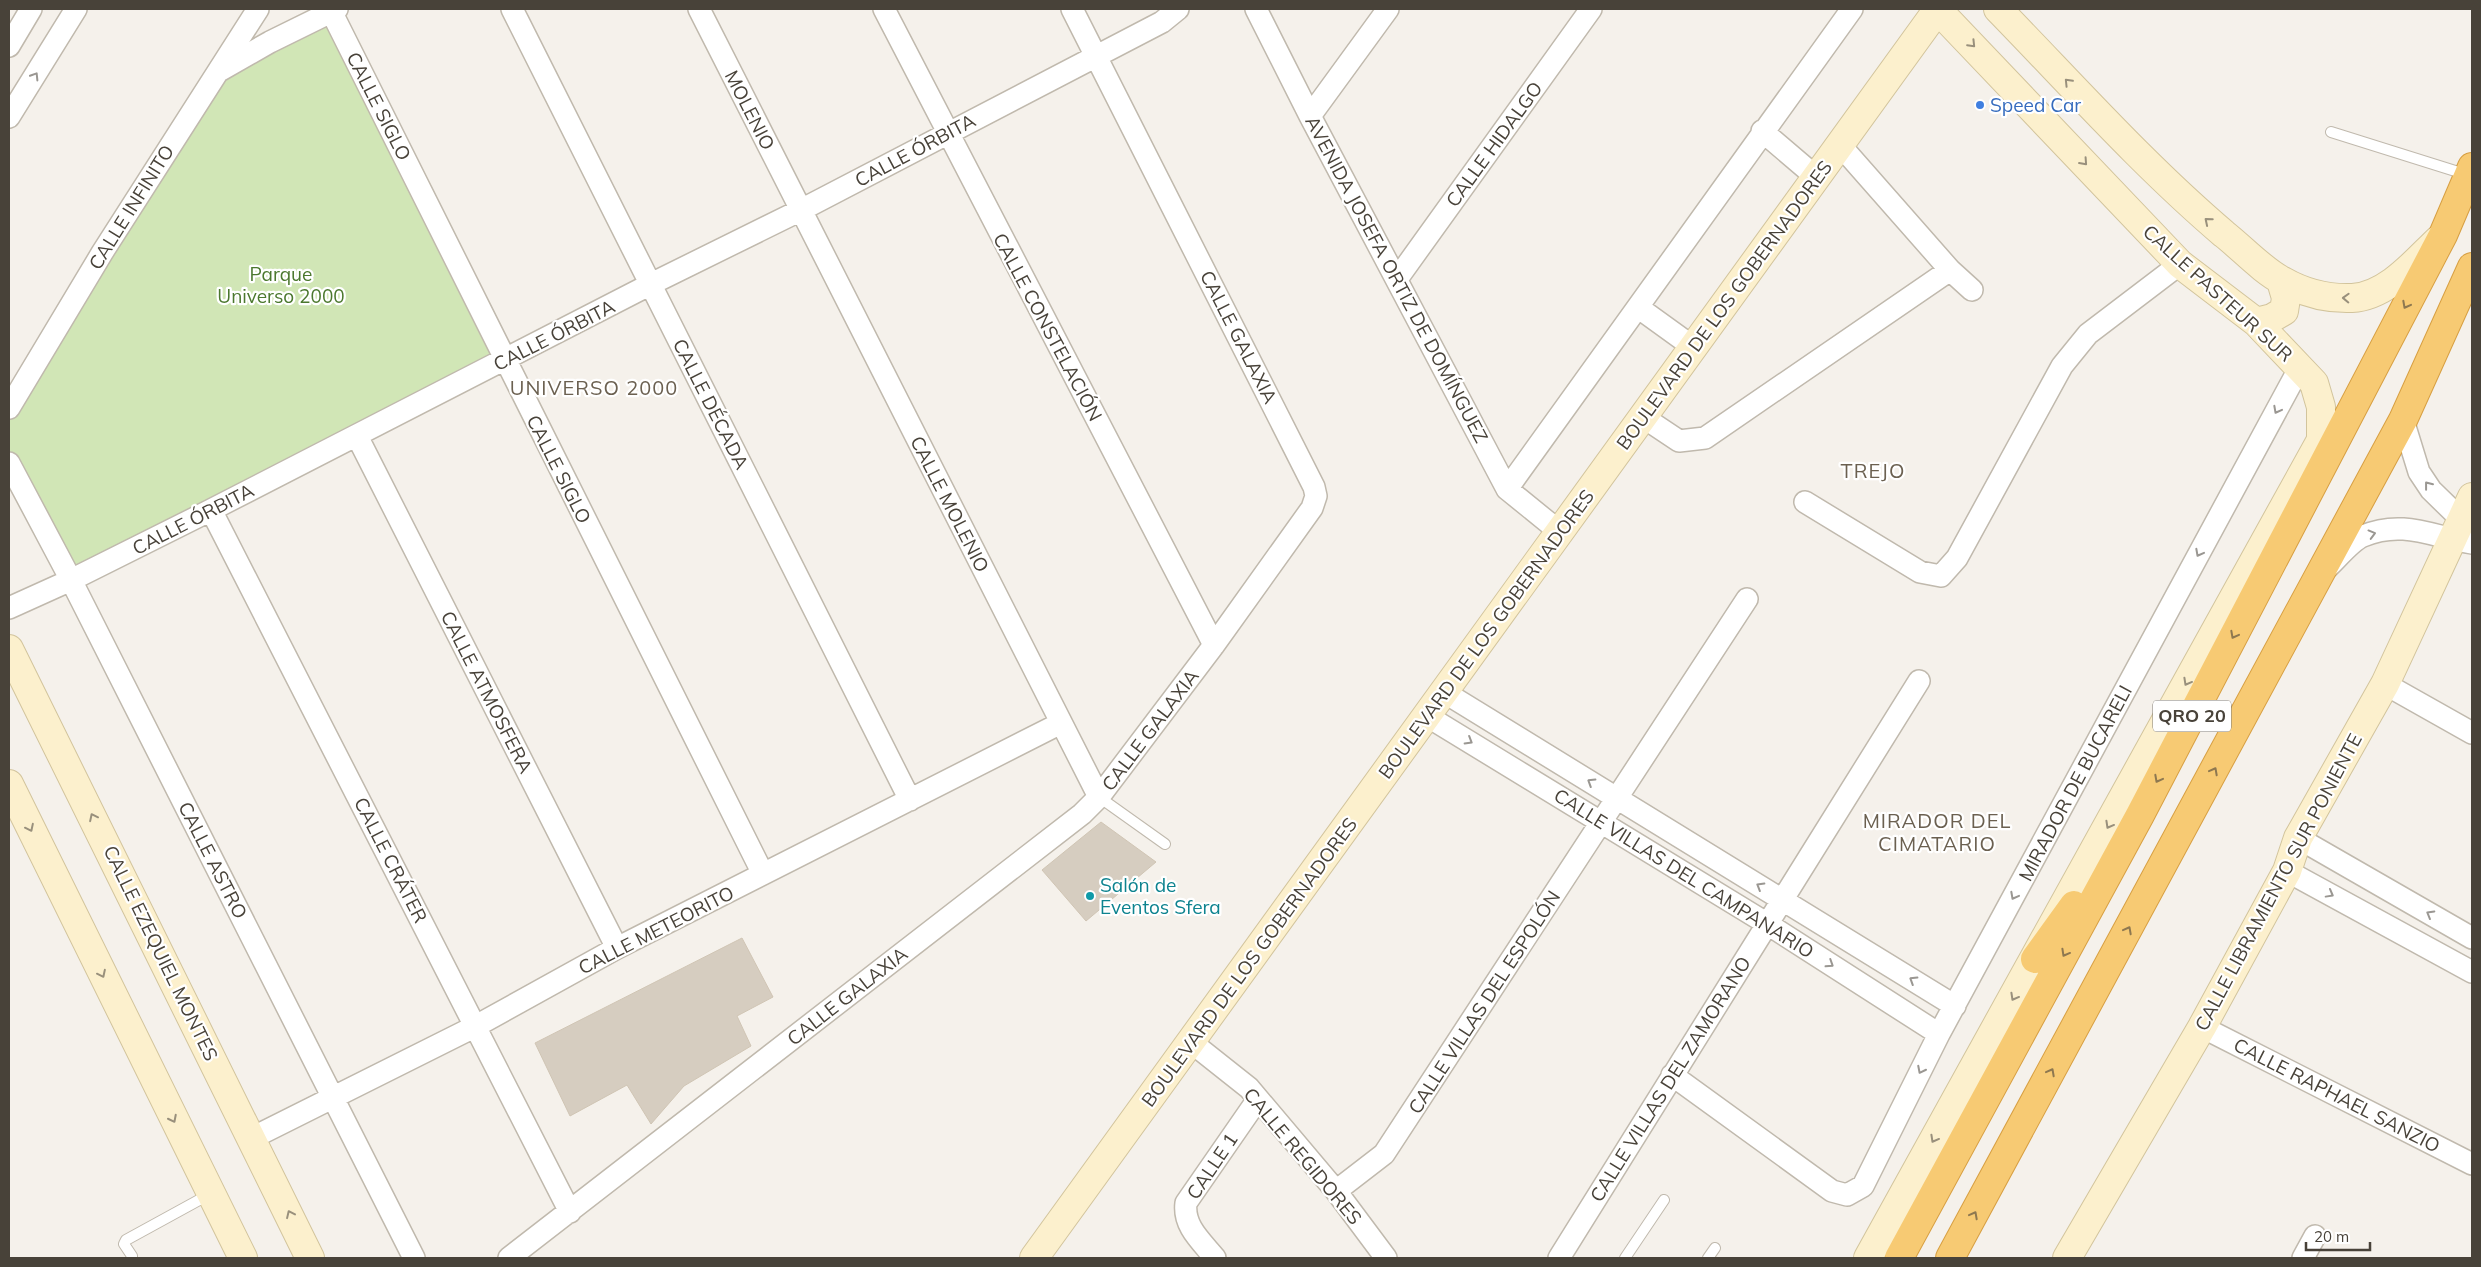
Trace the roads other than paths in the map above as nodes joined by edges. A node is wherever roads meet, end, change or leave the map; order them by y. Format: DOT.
graph roads {
  1 [pos="31,9"];
  2 [pos="76,9"];
  3 [pos="258,9"];
  4 [pos="512,9"];
  5 [pos="699,9"];
  6 [pos="884,9"];
  7 [pos="1072,9"];
  8 [pos="1178,9"];
  9 [pos="1256,9"];
  10 [pos="1388,9"];
  11 [pos="1591,9"];
  12 [pos="1852,9"];
  13 [pos="1938,9"];
  14 [pos="1998,9"];
  15 [pos="333,10"];
  16 [pos="9,46"];
  17 [pos="1097,56"];
  18 [pos="216,72"];
  19 [pos="1310,116"];
  20 [pos="9,117"];
  21 [pos="1762,130"];
  22 [pos="946,132"];
  23 [pos="2330,132"];
  24 [pos="1840,145"];
  25 [pos="2470,171"];
  26 [pos="1816,177"];
  27 [pos="801,210"];
  28 [pos="2443,235"];
  29 [pos="2180,264"];
  30 [pos="2472,267"];
  31 [pos="1950,270"];
  32 [pos="1397,279"];
  33 [pos="2282,281"];
  34 [pos="651,284"];
  35 [pos="1972,290"];
  36 [pos="1639,308"];
  37 [pos="2256,322"];
  38 [pos="1694,347"];
  39 [pos="505,360"];
  40 [pos="2300,367"];
  41 [pos="9,408"];
  42 [pos="1643,417"];
  43 [pos="2403,420"];
  44 [pos="358,436"];
  45 [pos="9,463"];
  46 [pos="1507,489"];
  47 [pos="1805,502"];
  48 [pos="211,510"];
  49 [pos="2466,526"];
  50 [pos="1560,532"];
  51 [pos="2321,574"];
  52 [pos="71,580"];
  53 [pos="1747,599"];
  54 [pos="9,608"];
  55 [pos="1214,645"];
  56 [pos="9,649"];
  57 [pos="1919,681"];
  58 [pos="2385,684"];
  59 [pos="1444,692"];
  60 [pos="1427,716"];
  61 [pos="1061,723"];
  62 [pos="2472,733"];
  63 [pos="9,786"];
  64 [pos="1099,797"];
  65 [pos="1617,798"];
  66 [pos="910,800"];
  67 [pos="2140,815"];
  68 [pos="1602,821"];
  69 [pos="2298,838"];
  70 [pos="1166,844"];
  71 [pos="2287,871"];
  72 [pos="763,874"];
  73 [pos="1781,899"];
  74 [pos="1766,923"];
  75 [pos="2472,938"];
  76 [pos="617,948"];
  77 [pos="2035,959"];
  78 [pos="2472,972"];
  79 [pos="1954,1006"];
  80 [pos="476,1026"];
  81 [pos="2202,1027"];
  82 [pos="1939,1034"];
  83 [pos="1191,1042"];
  84 [pos="1672,1075"];
  85 [pos="332,1097"];
  86 [pos="1258,1099"];
  87 [pos="252,1138"];
  88 [pos="2472,1164"];
  89 [pos="1336,1191"];
  90 [pos="211,1194"];
  91 [pos="1664,1200"];
  92 [pos="570,1212"];
  93 [pos="2315,1236"];
  94 [pos="1715,1248"];
  95 [pos="1043,1254"];
  96 [pos="132,1256"];
  97 [pos="243,1258"];
  98 [pos="310,1258"];
  99 [pos="414,1258"];
  100 [pos="509,1258"];
  101 [pos="1215,1258"];
  102 [pos="1386,1258"];
  103 [pos="1559,1258"];
  104 [pos="1625,1258"];
  105 [pos="1708,1258"];
  106 [pos="1868,1258"];
  107 [pos="1899,1258"];
  108 [pos="1950,1258"];
  109 [pos="2067,1258"];
  110 [pos="2303,1258"];
  1 -- 16 [label="street"];
  20 -- 2 [label="street, one-way"];
  3 -- 18 [label="street, CALLE INFINITO"];
  4 -- 34 [label="street, CALLE DÉCADA"];
  5 -- 27 [label="street, MOLENIO"];
  6 -- 22 [label="street, CALLE CONSTELACIÓN"];
  7 -- 17 [label="street, CALLE GALAXIA"];
  8 -- 17 [label="street, CALLE ÓRBITA"];
  9 -- 19 [label="street, AVENIDA JOSEFA ORTIZ DE DOMÍNGUEZ"];
  10 -- 19 [label="street"];
  11 -- 32 [label="street, CALLE HIDALGO"];
  12 -- 21 [label="street"];
  13 -- 24 [label="street, BOULEVARD DE LOS GOBERNADORES"];
  13 -- 29 [label="street, CALLE PASTEUR SUR, one-way"];
  33 -- 14 [label="street, one-way"];
  15 -- 18 [label="street"];
  15 -- 39 [label="street, CALLE SIGLO"];
  17 -- 22 [label="street, CALLE ÓRBITA"];
  17 -- 55 [label="street, CALLE GALAXIA"];
  18 -- 41 [label="street, CALLE INFINITO"];
  19 -- 32 [label="street, AVENIDA JOSEFA ORTIZ DE DOMÍNGUEZ"];
  21 -- 26 [label="street"];
  21 -- 36 [label="street"];
  22 -- 27 [label="street, CALLE ÓRBITA"];
  22 -- 55 [label="street, CALLE CONSTELACIÓN"];
  23 -- 25 [label="lane"];
  24 -- 26 [label="street, BOULEVARD DE LOS GOBERNADORES"];
  24 -- 31 [label="street"];
  25 -- 28 [label="highway, QRO 20"];
  26 -- 38 [label="street, BOULEVARD DE LOS GOBERNADORES"];
  27 -- 34 [label="street, CALLE ÓRBITA"];
  27 -- 61 [label="street, CALLE MOLENIO"];
  28 -- 33 [label="street, one-way"];
  28 -- 67 [label="highway, QRO 20, one-way"];
  29 -- 37 [label="street, CALLE PASTEUR SUR"];
  29 -- 47 [label="street"];
  30 -- 43 [label="highway, QRO 20"];
  31 -- 35 [label="street"];
  31 -- 42 [label="street"];
  32 -- 46 [label="street, AVENIDA JOSEFA ORTIZ DE DOMÍNGUEZ"];
  33 -- 37 [label="street"];
  34 -- 39 [label="street, CALLE ÓRBITA"];
  34 -- 66 [label="street, CALLE DÉCADA"];
  36 -- 38 [label="street"];
  36 -- 46 [label="street"];
  37 -- 40 [label="street, CALLE PASTEUR SUR"];
  38 -- 42 [label="street, BOULEVARD DE LOS GOBERNADORES"];
  39 -- 44 [label="street, CALLE ÓRBITA"];
  39 -- 72 [label="street, CALLE SIGLO"];
  40 -- 77 [label="street, CALLE PASTEUR SUR, one-way"];
  40 -- 79 [label="street, MIRADOR DE BUCARELI, one-way"];
  42 -- 50 [label="street, BOULEVARD DE LOS GOBERNADORES"];
  49 -- 43 [label="street, one-way"];
  43 -- 51 [label="highway, QRO 20"];
  44 -- 48 [label="street, CALLE ÓRBITA"];
  44 -- 76 [label="street, CALLE ATMOSFERA"];
  45 -- 52 [label="street, CALLE ASTRO"];
  46 -- 50 [label="street, AVENIDA JOSEFA ORTIZ DE DOMÍNGUEZ"];
  48 -- 52 [label="street, CALLE ÓRBITA"];
  48 -- 80 [label="street, CALLE CRÁTER"];
  51 -- 49 [label="street, one-way"];
  49 -- 58 [label="street, CALLE LIBRAMIENTO SUR PONIENTE"];
  50 -- 59 [label="street, BOULEVARD DE LOS GOBERNADORES"];
  108 -- 51 [label="highway, QRO 20, one-way"];
  52 -- 54 [label="street, CALLE ÓRBITA"];
  52 -- 85 [label="street, CALLE ASTRO"];
  53 -- 65 [label="street, CALLE VILLAS DEL ESPOLÓN"];
  55 -- 64 [label="street, CALLE GALAXIA"];
  87 -- 56 [label="street, CALLE EZEQUIEL MONTES, one-way"];
  57 -- 73 [label="street, CALLE VILLAS DEL ZAMORANO"];
  58 -- 62 [label="street"];
  58 -- 69 [label="street, CALLE LIBRAMIENTO SUR PONIENTE"];
  59 -- 60 [label="street, BOULEVARD DE LOS GOBERNADORES"];
  65 -- 59 [label="street, CALLE VILLAS DEL CAMPANARIO, one-way"];
  60 -- 68 [label="street, CALLE VILLAS DEL CAMPANARIO, one-way"];
  60 -- 83 [label="street, BOULEVARD DE LOS GOBERNADORES"];
  61 -- 64 [label="street, CALLE MOLENIO"];
  61 -- 66 [label="street, CALLE METEORITO"];
  63 -- 90 [label="street, one-way"];
  64 -- 70 [label="lane"];
  64 -- 92 [label="street, CALLE GALAXIA"];
  65 -- 68 [label="street, CALLE VILLAS DEL ESPOLÓN"];
  73 -- 65 [label="street, CALLE VILLAS DEL CAMPANARIO, one-way"];
  66 -- 72 [label="street, CALLE METEORITO"];
  67 -- 77 [label="highway"];
  67 -- 107 [label="highway, QRO 20, one-way"];
  68 -- 74 [label="street, CALLE VILLAS DEL CAMPANARIO"];
  68 -- 89 [label="street, CALLE VILLAS DEL ESPOLÓN"];
  69 -- 71 [label="street, CALLE LIBRAMIENTO SUR PONIENTE"];
  75 -- 69 [label="street, one-way"];
  71 -- 78 [label="street, one-way"];
  71 -- 81 [label="street, CALLE LIBRAMIENTO SUR PONIENTE"];
  72 -- 76 [label="street, CALLE METEORITO"];
  73 -- 74 [label="street, CALLE VILLAS DEL ZAMORANO"];
  79 -- 73 [label="street, CALLE VILLAS DEL CAMPANARIO, one-way"];
  74 -- 82 [label="street, CALLE VILLAS DEL CAMPANARIO, one-way"];
  74 -- 84 [label="street, CALLE VILLAS DEL ZAMORANO"];
  76 -- 80 [label="street, CALLE METEORITO"];
  77 -- 106 [label="street, one-way"];
  79 -- 82 [label="street, MIRADOR DE BUCARELI"];
  80 -- 85 [label="street, CALLE METEORITO"];
  80 -- 92 [label="street, CALLE CRÁTER"];
  81 -- 88 [label="street, CALLE RAPHAEL SANZIO"];
  81 -- 109 [label="street, CALLE LIBRAMIENTO SUR PONIENTE"];
  82 -- 84 [label="street, MIRADOR DE BUCARELI, one-way"];
  83 -- 86 [label="street, CALLE REGIDORES"];
  83 -- 95 [label="street, BOULEVARD DE LOS GOBERNADORES"];
  84 -- 103 [label="street, CALLE VILLAS DEL ZAMORANO"];
  85 -- 87 [label="street, CALLE METEORITO"];
  85 -- 99 [label="street, CALLE ASTRO"];
  86 -- 89 [label="street, CALLE REGIDORES"];
  86 -- 101 [label="street, CALLE 1"];
  98 -- 87 [label="street, CALLE EZEQUIEL MONTES, one-way"];
  89 -- 102 [label="street, CALLE REGIDORES"];
  90 -- 96 [label="lane"];
  90 -- 97 [label="street"];
  91 -- 104 [label="lane"];
  92 -- 100 [label="street, CALLE GALAXIA"];
  93 -- 110 [label="street"];
  94 -- 105 [label="lane"];
}
